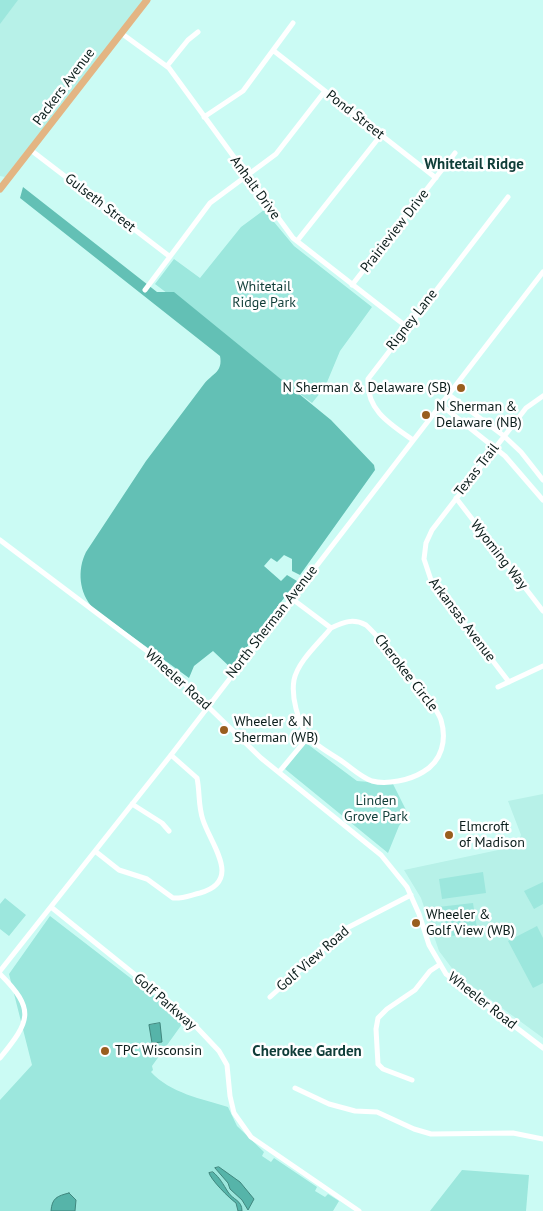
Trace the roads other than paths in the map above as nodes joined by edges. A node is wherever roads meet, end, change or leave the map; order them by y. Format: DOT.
graph roads {
  1 [pos="147,0"];
  2 [pos="293,23"];
  3 [pos="198,32"];
  4 [pos="121,33"];
  5 [pos="274,51"];
  6 [pos="166,66"];
  7 [pos="325,91"];
  8 [pos="204,117"];
  9 [pos="381,135"];
  10 [pos="32,150"];
  11 [pos="455,153"];
  12 [pos="246,176"];
  13 [pos="436,178"];
  14 [pos="0,189"];
  15 [pos="508,197"];
  16 [pos="297,241"];
  17 [pos="169,256"];
  18 [pos="543,272"];
  19 [pos="352,285"];
  20 [pos="145,290"];
  21 [pos="406,327"];
  22 [pos="449,395"];
  23 [pos="543,396"];
  24 [pos="441,405"];
  25 [pos="504,436"];
  26 [pos="413,440"];
  27 [pos="495,448"];
  28 [pos="543,480"];
  29 [pos="456,498"];
  30 [pos="543,500"];
  31 [pos="0,540"];
  32 [pos="424,554"];
  33 [pos="291,598"];
  34 [pos="543,611"];
  35 [pos="330,628"];
  36 [pos="543,666"];
  37 [pos="509,682"];
  38 [pos="498,687"];
  39 [pos="208,706"];
  40 [pos="309,736"];
  41 [pos="171,755"];
  42 [pos="279,772"];
  43 [pos="132,804"];
  44 [pos="169,831"];
  45 [pos="95,851"];
  46 [pos="411,894"];
  47 [pos="51,907"];
  48 [pos="439,965"];
  49 [pos="0,973"];
  50 [pos="270,998"];
  51 [pos="543,1048"];
  52 [pos="0,1058"];
  53 [pos="412,1080"];
  54 [pos="295,1088"];
  55 [pos="543,1139"];
  56 [pos="359,1211"];
  1 -- 4 [label="main road, Packers Avenue"];
  2 -- 5 [label="street"];
  3 -- 6 [label="street"];
  4 -- 6 [label="street, Anhalt Drive"];
  4 -- 10 [label="main road, Packers Avenue"];
  5 -- 7 [label="street, Pond Street"];
  5 -- 8 [label="street"];
  6 -- 8 [label="street, Anhalt Drive"];
  7 -- 9 [label="street, Pond Street"];
  7 -- 12 [label="street"];
  8 -- 12 [label="street, Anhalt Drive"];
  9 -- 13 [label="street, Pond Street"];
  9 -- 16 [label="street"];
  10 -- 14 [label="main road, Packers Avenue"];
  10 -- 17 [label="street, Gulseth Street"];
  11 -- 13 [label="street, Prairieview Drive"];
  12 -- 16 [label="street, Anhalt Drive"];
  12 -- 17 [label="street"];
  13 -- 19 [label="street, Prairieview Drive"];
  15 -- 21 [label="street, Rigney Lane"];
  16 -- 19 [label="street, Anhalt Drive"];
  17 -- 20 [label="street"];
  18 -- 22 [label="street, North Sherman Avenue"];
  19 -- 21 [label="street, Anhalt Drive"];
  21 -- 26 [label="street, Rigney Lane"];
  22 -- 24 [label="street, North Sherman Avenue"];
  22 -- 25 [label="street"];
  23 -- 25 [label="street, Texas Trail"];
  24 -- 26 [label="street, North Sherman Avenue"];
  24 -- 27 [label="street"];
  25 -- 27 [label="street, Texas Trail"];
  25 -- 28 [label="street"];
  26 -- 33 [label="street, North Sherman Avenue"];
  27 -- 29 [label="street, Texas Trail"];
  27 -- 30 [label="street"];
  29 -- 32 [label="street, Texas Trail"];
  29 -- 34 [label="street, Wyoming Way"];
  31 -- 39 [label="street, Wheeler Road"];
  32 -- 37 [label="street, Arkansas Avenue"];
  33 -- 35 [label="street"];
  33 -- 39 [label="street, North Sherman Avenue"];
  35 -- 40 [label="street, Cherokee Circle"];
  35 -- 40 [label="street, Cherokee Circle"];
  36 -- 37 [label="street"];
  37 -- 38 [label="street"];
  39 -- 41 [label="street, North Sherman Avenue"];
  39 -- 42 [label="street, Wheeler Road"];
  40 -- 42 [label="street"];
  41 -- 43 [label="street, North Sherman Avenue"];
  41 -- 45 [label="street"];
  42 -- 46 [label="street, Wheeler Road"];
  43 -- 44 [label="street"];
  43 -- 45 [label="street, North Sherman Avenue"];
  45 -- 47 [label="street, North Sherman Avenue"];
  46 -- 48 [label="street, Wheeler Road"];
  46 -- 50 [label="street, Golf View Road"];
  47 -- 49 [label="street, North Sherman Avenue"];
  47 -- 56 [label="street, Golf Parkway"];
  48 -- 51 [label="street, Wheeler Road"];
  48 -- 53 [label="street"];
  49 -- 52 [label="street"];
  54 -- 55 [label="street"];
}
